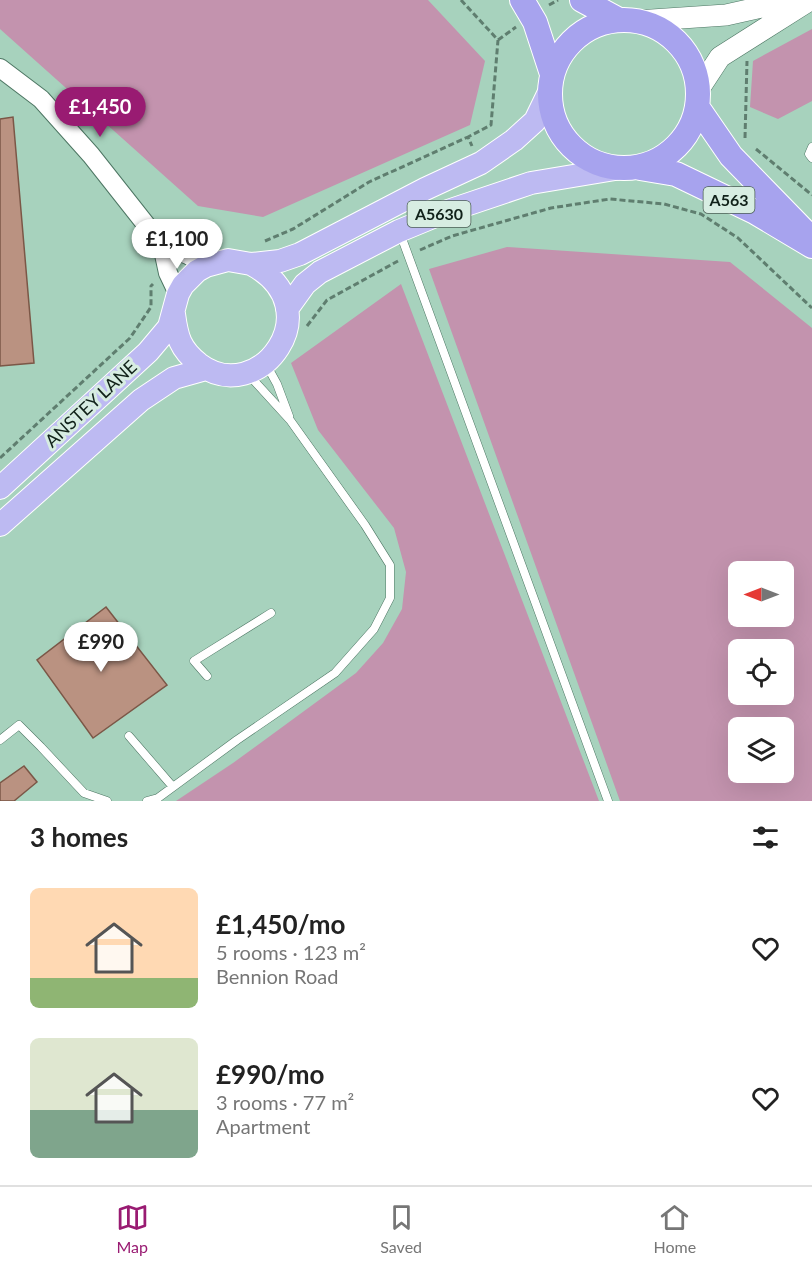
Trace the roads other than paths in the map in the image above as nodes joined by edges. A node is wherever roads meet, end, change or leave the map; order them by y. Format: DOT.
graph roads {
  1 [pos="522,0"];
  2 [pos="582,0"];
  3 [pos="793,0"];
  4 [pos="810,0"];
  5 [pos="628,20"];
  6 [pos="0,68"];
  7 [pos="551,82"];
  8 [pos="698,98"];
  9 [pos="812,147"];
  10 [pos="812,158"];
  11 [pos="640,168"];
  12 [pos="615,169"];
  13 [pos="399,231"];
  14 [pos="812,238"];
  15 [pos="162,245"];
  16 [pos="812,246"];
  17 [pos="251,264"];
  18 [pos="206,266"];
  19 [pos="176,304"];
  20 [pos="287,309"];
  21 [pos="256,368"];
  22 [pos="206,369"];
  23 [pos="290,420"];
  24 [pos="0,488"];
  25 [pos="0,525"];
  26 [pos="271,613"];
  27 [pos="207,676"];
  28 [pos="129,736"];
  29 [pos="0,741"];
  30 [pos="173,787"];
  31 [pos="82,797"];
  32 [pos="107,801"];
  33 [pos="147,801"];
  34 [pos="608,801"];
  1 -- 7 [label="highway"];
  2 -- 5 [label="highway"];
  3 -- 5 [label="main road"];
  4 -- 8 [label="main road"];
  5 -- 7 [label="highway"];
  5 -- 8 [label="highway"];
  6 -- 15 [label="street"];
  7 -- 12 [label="highway"];
  7 -- 17 [label="main road, A5630"];
  8 -- 11 [label="highway"];
  8 -- 14 [label="highway, A563"];
  9 -- 10 [label="lane"];
  11 -- 12 [label="highway"];
  11 -- 16 [label="highway, A563"];
  12 -- 13 [label="main road, A5630"];
  13 -- 20 [label="main road, A5630"];
  13 -- 34 [label="lane"];
  15 -- 18 [label="street"];
  15 -- 19 [label="street"];
  17 -- 18 [label="main road"];
  17 -- 20 [label="main road"];
  18 -- 19 [label="main road, ANSTEY LANE"];
  19 -- 22 [label="main road"];
  19 -- 24 [label="main road, ANSTEY LANE"];
  20 -- 21 [label="main road"];
  21 -- 22 [label="main road"];
  21 -- 23 [label="lane"];
  21 -- 23 [label="lane"];
  22 -- 25 [label="main road"];
  23 -- 30 [label="lane"];
  26 -- 27 [label="lane"];
  28 -- 30 [label="lane"];
  29 -- 31 [label="lane"];
  30 -- 33 [label="lane"];
  31 -- 32 [label="lane"];
}
